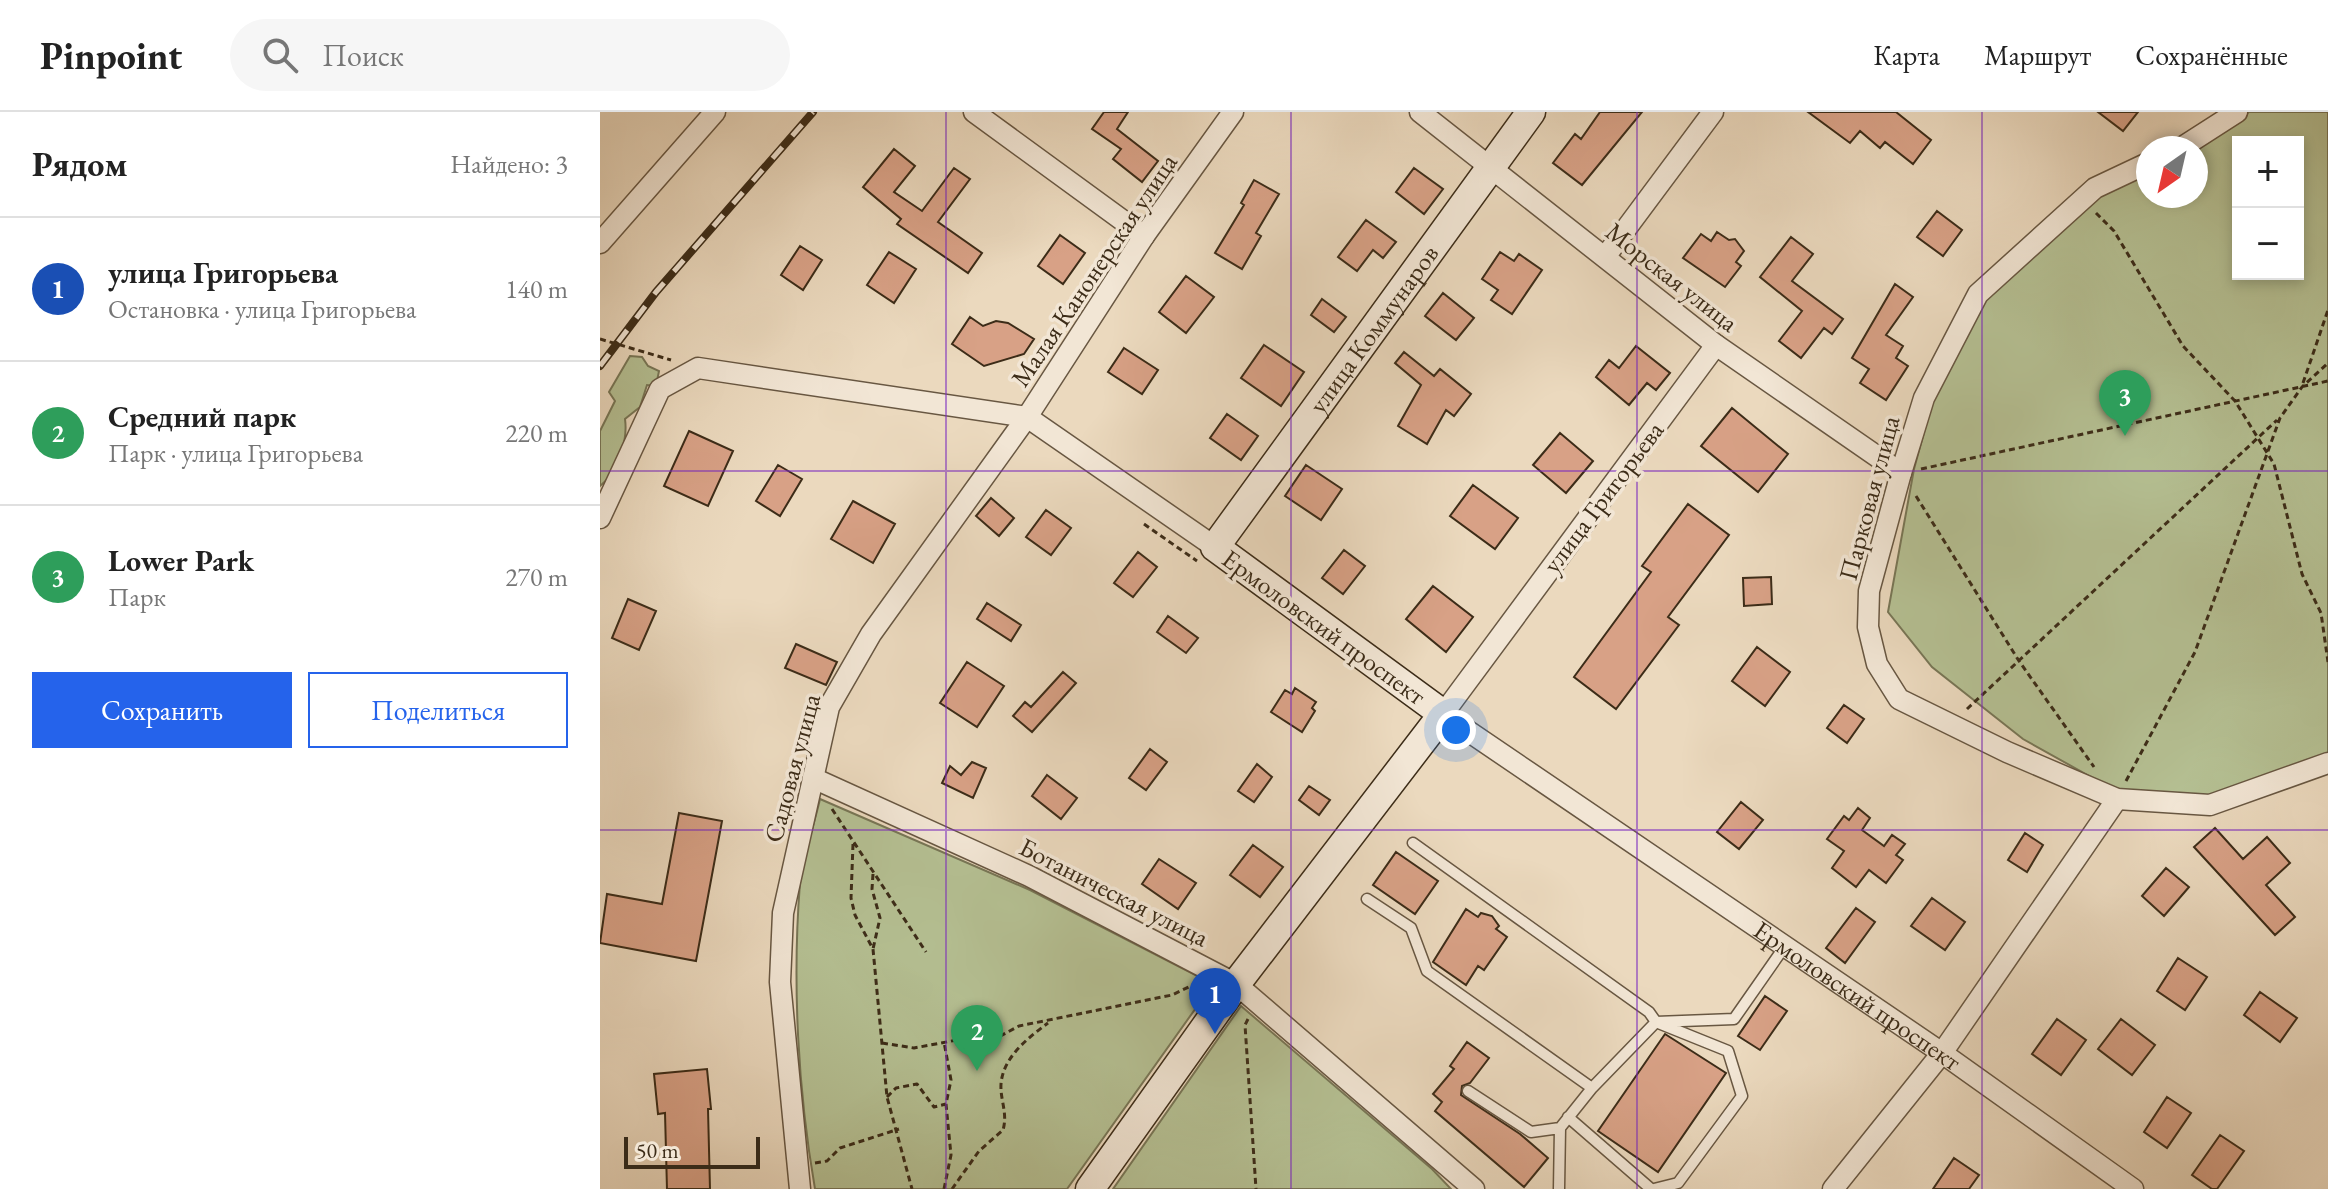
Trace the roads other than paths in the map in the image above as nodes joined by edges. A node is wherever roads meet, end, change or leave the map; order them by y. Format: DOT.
graph roads {
  1 [pos="715,112"];
  2 [pos="974,112"];
  3 [pos="1233,112"];
  4 [pos="1420,112"];
  5 [pos="1531,112"];
  6 [pos="1713,112"];
  7 [pos="2237,112"];
  8 [pos="2200,136"];
  9 [pos="1489,169"];
  10 [pos="2136,169"];
  11 [pos="1144,236"];
  12 [pos="600,243"];
  13 [pos="1605,257"];
  14 [pos="1716,345"];
  15 [pos="1027,417"];
  16 [pos="1901,473"];
  17 [pos="600,518"];
  18 [pos="1215,547"];
  19 [pos="1443,714"];
  20 [pos="2328,763"];
  21 [pos="813,778"];
  22 [pos="2117,799"];
  23 [pos="1413,843"];
  24 [pos="1367,899"];
  25 [pos="1785,946"];
  26 [pos="1246,992"];
  27 [pos="1656,1022"];
  28 [pos="1942,1053"];
  29 [pos="1592,1088"];
  30 [pos="1468,1091"];
  31 [pos="1568,1117"];
  32 [pos="1560,1128"];
  33 [pos="800,1189"];
  34 [pos="1090,1189"];
  35 [pos="1474,1189"];
  36 [pos="1559,1189"];
  37 [pos="1653,1189"];
  38 [pos="1833,1189"];
  39 [pos="2133,1189"];
  1 -- 12 [label="street"];
  2 -- 11 [label="street"];
  3 -- 11 [label="street, Малая Канонерская улица"];
  4 -- 9 [label="street, Морская улица"];
  5 -- 9 [label="street, улица Коммунаров"];
  6 -- 13 [label="street"];
  7 -- 8 [label="street"];
  9 -- 13 [label="street, Морская улица"];
  9 -- 18 [label="street, улица Коммунаров"];
  10 -- 16 [label="street, Парковая улица"];
  11 -- 15 [label="street, Малая Канонерская улица"];
  13 -- 14 [label="street, Морская улица"];
  14 -- 16 [label="street, Морская улица"];
  14 -- 19 [label="street, улица Григорьева"];
  15 -- 17 [label="street, Ермоловский проспект"];
  15 -- 18 [label="street, Ермоловский проспект"];
  15 -- 21 [label="street, Садовая улица"];
  16 -- 22 [label="street, Парковая улица"];
  18 -- 19 [label="street, Ермоловский проспект"];
  19 -- 25 [label="street, Ермоловский проспект"];
  19 -- 26 [label="street, улица Григорьева"];
  20 -- 22 [label="street, Парковая улица"];
  21 -- 26 [label="street, Ботаническая улица"];
  21 -- 33 [label="street, Садовая улица"];
  22 -- 28 [label="street"];
  23 -- 27 [label="lane"];
  24 -- 29 [label="lane"];
  25 -- 27 [label="lane"];
  25 -- 28 [label="street, Ермоловский проспект"];
  26 -- 34 [label="street, улица Григорьева"];
  26 -- 35 [label="street, Ботаническая улица"];
  27 -- 29 [label="lane"];
  27 -- 37 [label="lane"];
  28 -- 38 [label="street"];
  28 -- 39 [label="street, Ермоловский проспект"];
  29 -- 31 [label="lane"];
  30 -- 32 [label="lane"];
  31 -- 32 [label="lane"];
  31 -- 37 [label="lane"];
  32 -- 36 [label="lane"];
}
